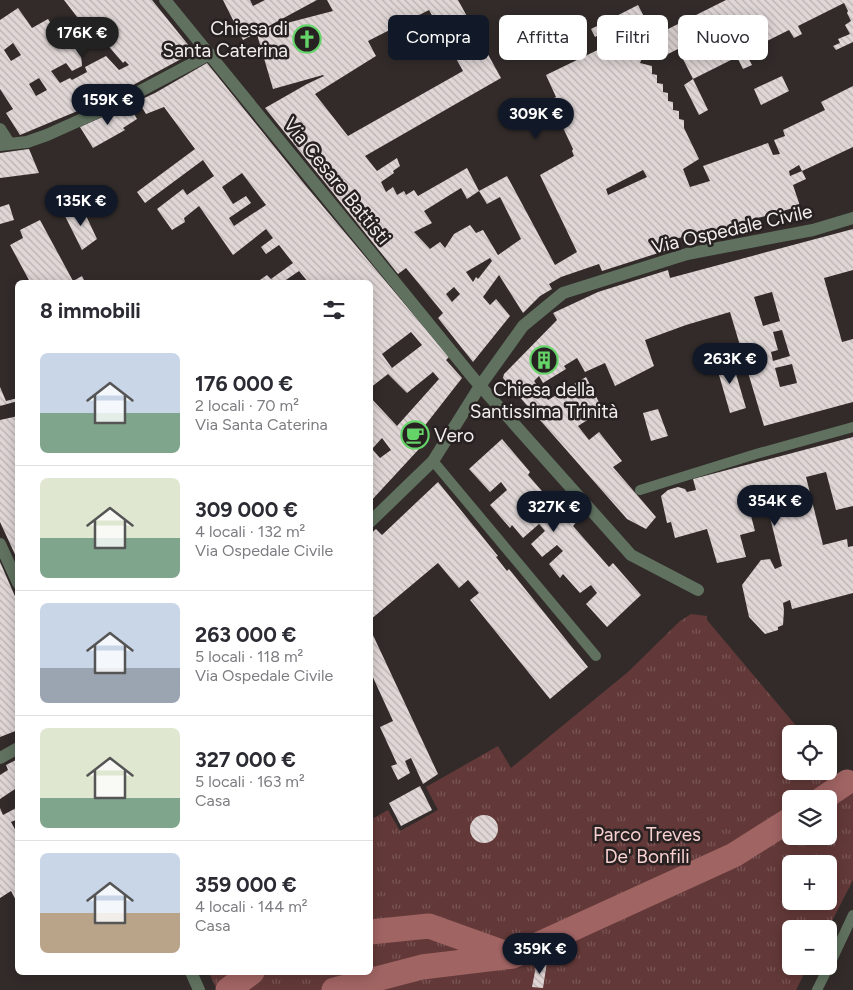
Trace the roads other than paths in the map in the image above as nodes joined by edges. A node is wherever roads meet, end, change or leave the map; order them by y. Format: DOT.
graph roads {
  1 [pos="164,0"];
  2 [pos="210,54"];
  3 [pos="0,129"];
  4 [pos="5,144"];
  5 [pos="853,218"];
  6 [pos="480,386"];
  7 [pos="853,427"];
  8 [pos="433,461"];
  9 [pos="640,490"];
  10 [pos="373,519"];
  11 [pos="0,544"];
  12 [pos="15,576"];
  13 [pos="698,590"];
  14 [pos="596,656"];
  15 [pos="15,750"];
  16 [pos="0,758"];
  17 [pos="853,915"];
  18 [pos="837,949"];
  19 [pos="192,975"];
  20 [pos="824,975"];
  21 [pos="200,990"];
  22 [pos="817,990"];
  1 -- 2 [label="street, Via Cesare Battisti"];
  2 -- 4 [label="street"];
  2 -- 6 [label="street, Via Cesare Battisti"];
  3 -- 4 [label="street"];
  5 -- 6 [label="street, Via Ospedale Civile"];
  6 -- 8 [label="street, Via Ospedale Civile"];
  6 -- 13 [label="street, Via Cesare Battisti"];
  7 -- 9 [label="lane"];
  8 -- 10 [label="street, Via Ospedale Civile"];
  8 -- 14 [label="lane"];
  11 -- 12 [label="street"];
  15 -- 16 [label="street"];
  17 -- 18 [label="lane"];
  19 -- 21 [label="street"];
  20 -- 22 [label="lane"];
}
